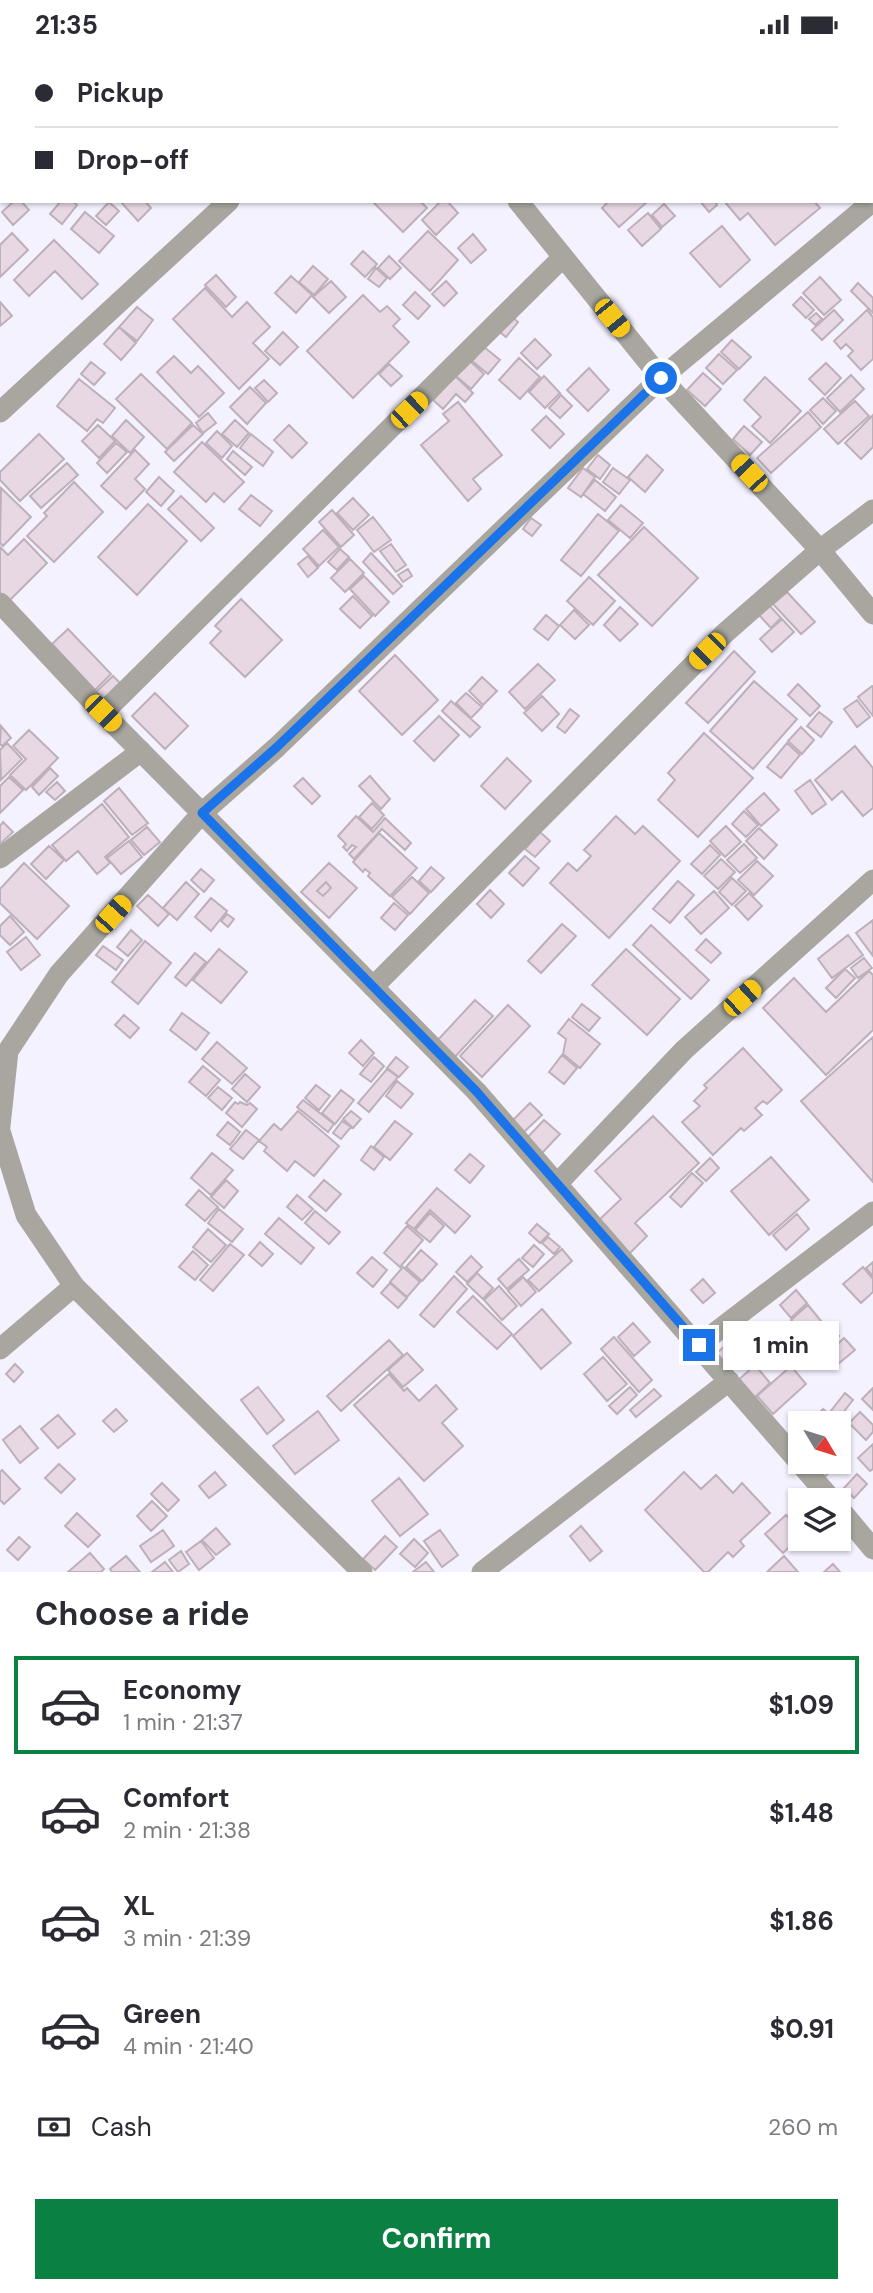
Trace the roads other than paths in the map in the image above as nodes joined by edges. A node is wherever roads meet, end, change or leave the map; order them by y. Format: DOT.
graph roads {
  1 [pos="227,203"];
  2 [pos="520,203"];
  3 [pos="871,203"];
  4 [pos="562,258"];
  5 [pos="661,378"];
  6 [pos="0,412"];
  7 [pos="873,510"];
  8 [pos="820,550"];
  9 [pos="0,603"];
  10 [pos="873,614"];
  11 [pos="103,713"];
  12 [pos="141,751"];
  13 [pos="202,813"];
  14 [pos="0,858"];
  15 [pos="873,880"];
  16 [pos="373,987"];
  17 [pos="0,1128"];
  18 [pos="557,1184"];
  19 [pos="873,1212"];
  20 [pos="74,1286"];
  21 [pos="699,1345"];
  22 [pos="0,1349"];
  23 [pos="729,1381"];
  24 [pos="822,1488"];
  25 [pos="851,1523"];
  26 [pos="873,1549"];
  27 [pos="362,1572"];
  28 [pos="482,1572"];
  1 -- 6 [label="street"];
  2 -- 4 [label="street"];
  3 -- 5 [label="street"];
  4 -- 5 [label="street"];
  4 -- 11 [label="street"];
  5 -- 8 [label="street"];
  5 -- 13 [label="street"];
  7 -- 8 [label="street"];
  8 -- 10 [label="street"];
  8 -- 16 [label="street"];
  9 -- 11 [label="street"];
  11 -- 12 [label="street"];
  12 -- 13 [label="street"];
  12 -- 14 [label="street"];
  13 -- 16 [label="street"];
  13 -- 17 [label="street"];
  15 -- 18 [label="street"];
  16 -- 18 [label="street"];
  17 -- 20 [label="street"];
  18 -- 21 [label="street"];
  19 -- 21 [label="street"];
  20 -- 22 [label="street"];
  20 -- 27 [label="street"];
  21 -- 23 [label="street"];
  23 -- 24 [label="street"];
  23 -- 28 [label="street"];
  25 -- 26 [label="street"];
}
